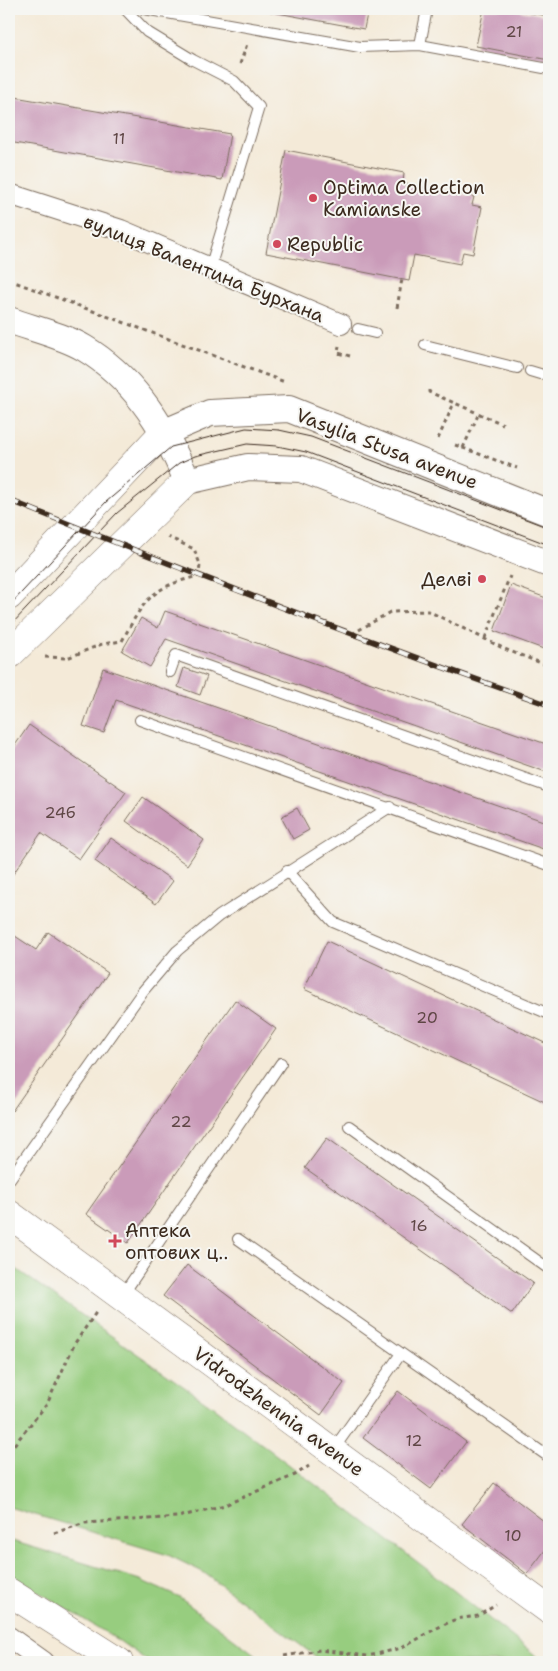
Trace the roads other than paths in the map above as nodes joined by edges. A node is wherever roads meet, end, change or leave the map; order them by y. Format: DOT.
graph roads {
  1 [pos="125,9"];
  2 [pos="144,9"];
  3 [pos="427,9"];
  4 [pos="420,45"];
  5 [pos="549,70"];
  6 [pos="9,194"];
  7 [pos="210,268"];
  8 [pos="9,320"];
  9 [pos="350,327"];
  10 [pos="374,333"];
  11 [pos="425,345"];
  12 [pos="516,368"];
  13 [pos="163,432"];
  14 [pos="186,481"];
  15 [pos="549,513"];
  16 [pos="549,564"];
  17 [pos="9,596"];
  18 [pos="9,655"];
  19 [pos="170,672"];
  20 [pos="140,720"];
  21 [pos="549,787"];
  22 [pos="390,807"];
  23 [pos="549,864"];
  24 [pos="287,871"];
  25 [pos="549,1014"];
  26 [pos="281,1063"];
  27 [pos="349,1126"];
  28 [pos="9,1180"];
  29 [pos="9,1214"];
  30 [pos="238,1239"];
  31 [pos="549,1269"];
  32 [pos="116,1293"];
  33 [pos="400,1355"];
  34 [pos="332,1450"];
  35 [pos="549,1457"];
  36 [pos="9,1592"];
  37 [pos="547,1604"];
  38 [pos="9,1637"];
  39 [pos="44,1662"];
  40 [pos="119,1662"];
  1 -- 7 [label="lane"];
  2 -- 4 [label="lane"];
  3 -- 4 [label="lane"];
  4 -- 5 [label="lane"];
  6 -- 7 [label="street, вулиця Валентина Бурхана"];
  7 -- 9 [label="street, вулиця Валентина Бурхана"];
  8 -- 13 [label="street"];
  9 -- 10 [label="lane"];
  11 -- 12 [label="lane"];
  13 -- 14 [label="street"];
  13 -- 15 [label="street, Vasylia Stusa avenue"];
  13 -- 17 [label="main road"];
  14 -- 16 [label="street"];
  14 -- 18 [label="main road"];
  19 -- 21 [label="lane"];
  20 -- 22 [label="lane"];
  22 -- 23 [label="lane"];
  22 -- 24 [label="lane"];
  24 -- 25 [label="lane"];
  24 -- 28 [label="lane"];
  26 -- 32 [label="lane"];
  27 -- 31 [label="lane"];
  29 -- 32 [label="main road, Vidrodzhennia avenue"];
  30 -- 33 [label="lane"];
  32 -- 34 [label="main road, Vidrodzhennia avenue"];
  33 -- 34 [label="lane"];
  33 -- 35 [label="lane"];
  34 -- 37 [label="main road, Vidrodzhennia avenue"];
  36 -- 40 [label="main road"];
  38 -- 39 [label="street"];
}
